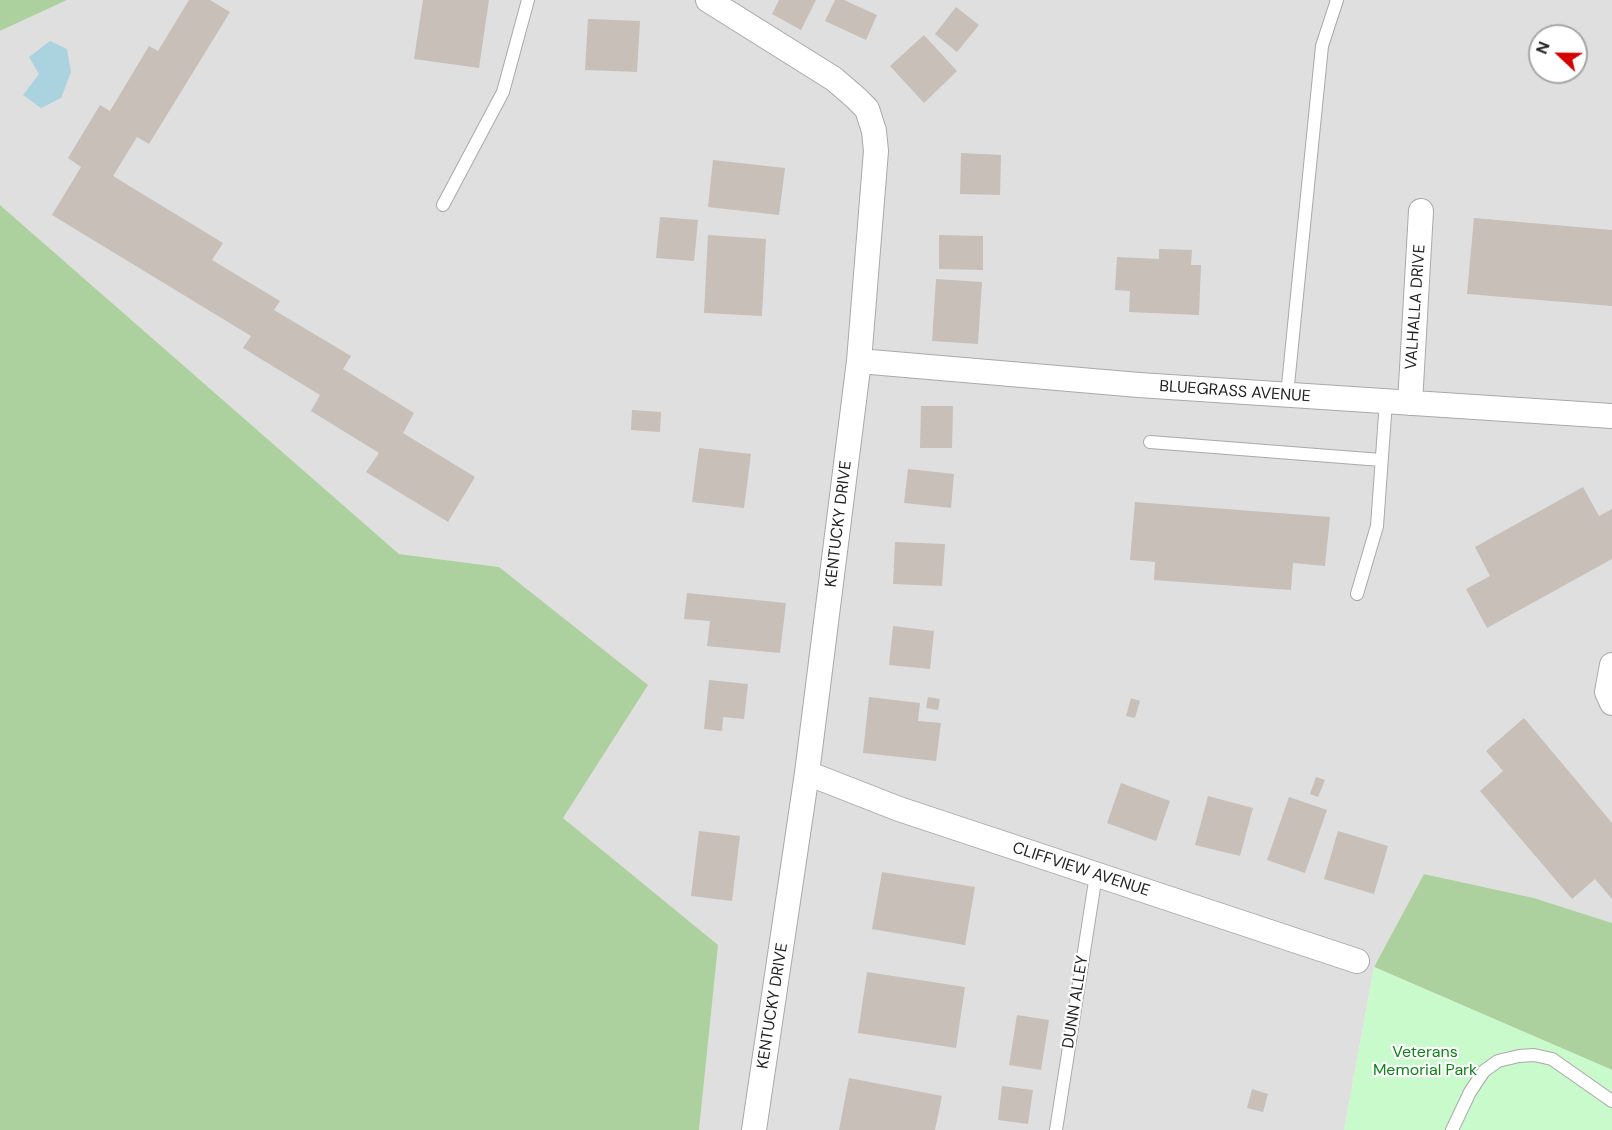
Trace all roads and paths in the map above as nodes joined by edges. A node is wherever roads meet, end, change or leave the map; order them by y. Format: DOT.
graph roads {
  1 [pos="528,0"];
  2 [pos="708,0"];
  3 [pos="1337,0"];
  4 [pos="443,206"];
  5 [pos="1421,211"];
  6 [pos="859,361"];
  7 [pos="1287,395"];
  8 [pos="1386,401"];
  9 [pos="1410,403"];
  10 [pos="1612,416"];
  11 [pos="1150,442"];
  12 [pos="1381,460"];
  13 [pos="1357,594"];
  14 [pos="1612,665"];
  15 [pos="1612,703"];
  16 [pos="807,773"];
  17 [pos="1096,875"];
  18 [pos="1357,961"];
  19 [pos="1612,1101"];
  20 [pos="754,1130"];
  21 [pos="1056,1130"];
  22 [pos="1452,1130"];
  1 -- 4 [label="lane"];
  2 -- 6 [label="street, KENTUCKY DRIVE"];
  3 -- 7 [label="lane"];
  5 -- 9 [label="street, VALHALLA DRIVE"];
  6 -- 7 [label="street, BLUEGRASS AVENUE"];
  6 -- 16 [label="street, KENTUCKY DRIVE"];
  7 -- 8 [label="street, BLUEGRASS AVENUE"];
  8 -- 9 [label="street, BLUEGRASS AVENUE"];
  8 -- 12 [label="lane"];
  9 -- 10 [label="street, BLUEGRASS AVENUE"];
  11 -- 12 [label="lane"];
  12 -- 13 [label="lane"];
  14 -- 15 [label="street"];
  16 -- 17 [label="street, CLIFFVIEW AVENUE"];
  16 -- 20 [label="street, KENTUCKY DRIVE"];
  17 -- 18 [label="street, CLIFFVIEW AVENUE"];
  17 -- 21 [label="lane, DUNN ALLEY"];
  19 -- 22 [label="lane"];
}
